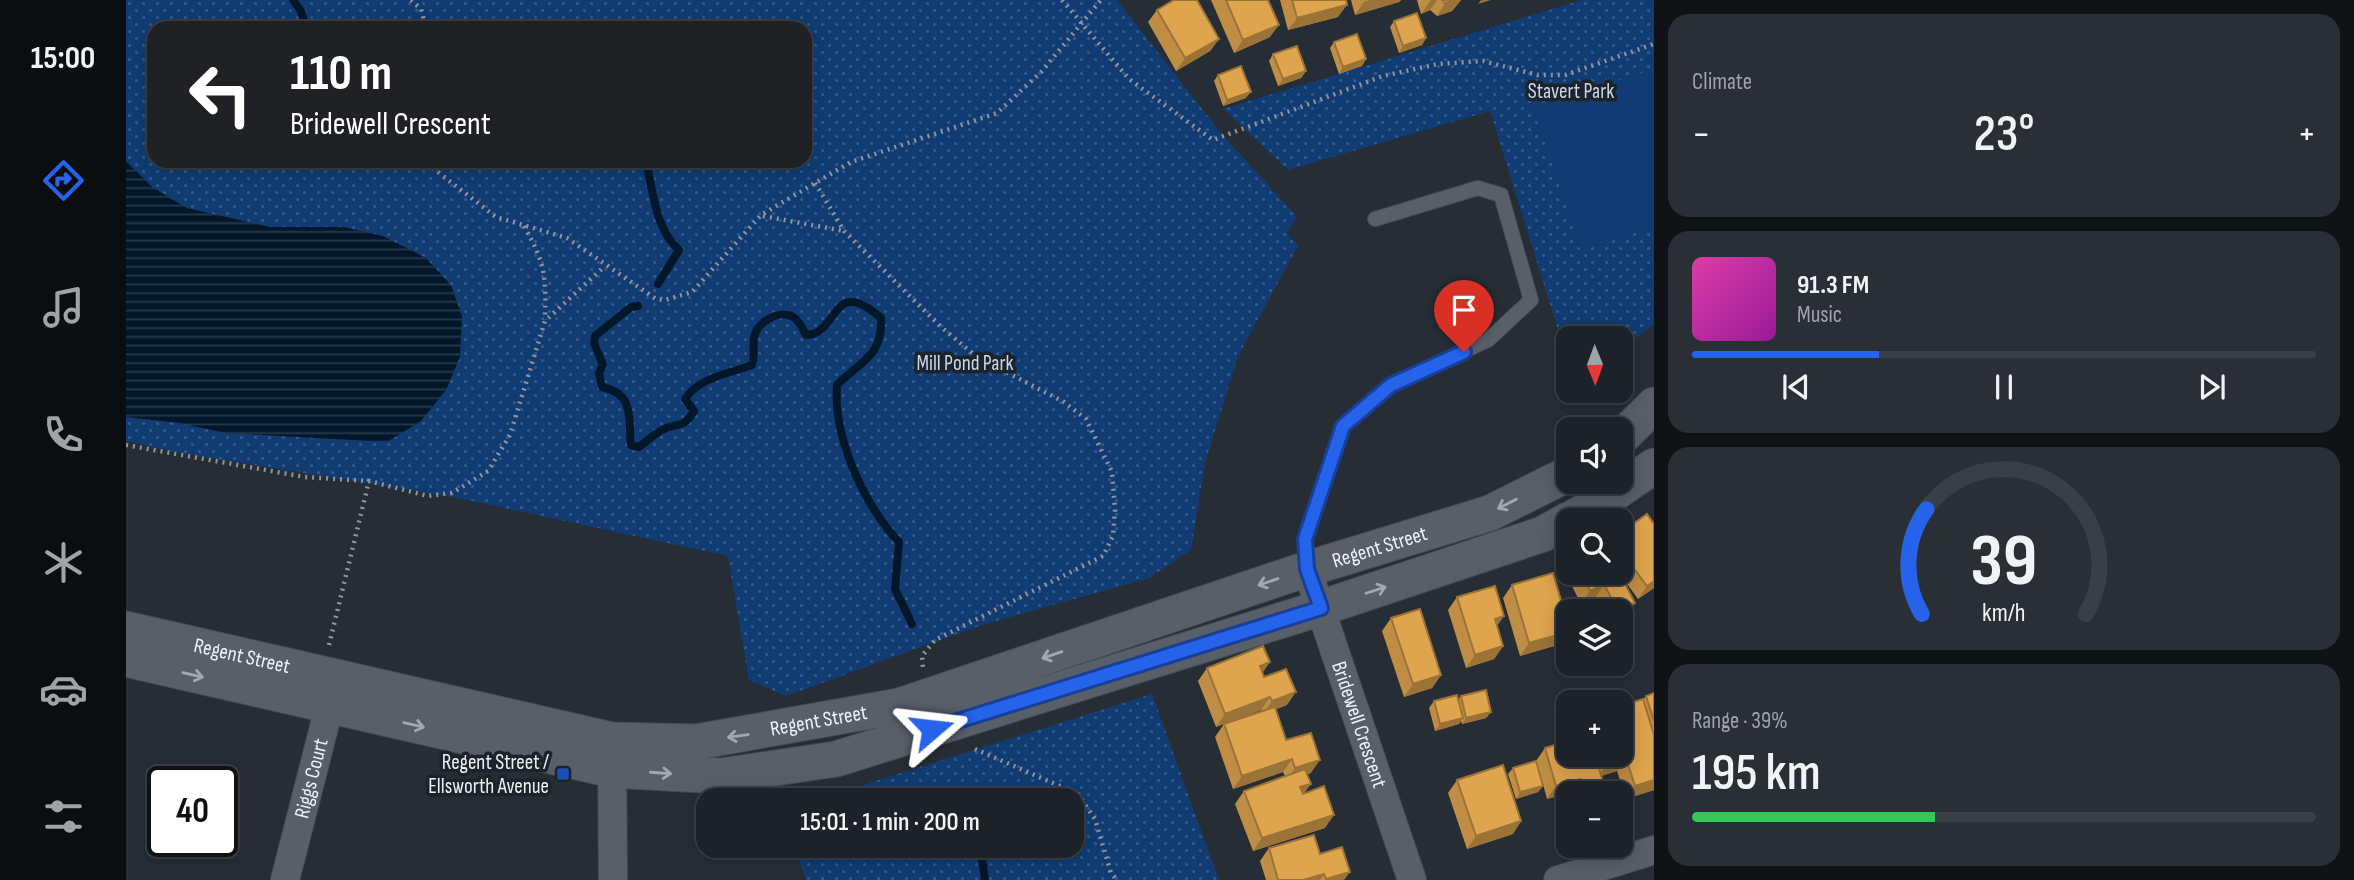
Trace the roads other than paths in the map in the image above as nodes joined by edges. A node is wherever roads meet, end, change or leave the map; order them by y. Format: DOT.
graph roads {
  1 [pos="1375,219"];
  2 [pos="1654,405"];
  3 [pos="1633,426"];
  4 [pos="1654,466"];
  5 [pos="1556,480"];
  6 [pos="1590,508"];
  7 [pos="1556,527"];
  8 [pos="1307,569"];
  9 [pos="1321,608"];
  10 [pos="126,629"];
  11 [pos="126,659"];
  12 [pos="332,692"];
  13 [pos="612,755"];
  14 [pos="1654,850"];
  15 [pos="285,880"];
  16 [pos="613,880"];
  17 [pos="1412,880"];
  18 [pos="1558,880"];
  1 -- 8 [label="lane"];
  2 -- 3 [label="street"];
  4 -- 6 [label="street, Regent Street"];
  5 -- 8 [label="street, Regent Street, one-way"];
  9 -- 7 [label="street, Regent Street, one-way"];
  8 -- 9 [label="street, Bridewell Crescent"];
  8 -- 13 [label="street, Regent Street, one-way"];
  13 -- 9 [label="street, Regent Street, one-way"];
  9 -- 17 [label="street, Bridewell Crescent"];
  10 -- 12 [label="street, Regent Street"];
  11 -- 12 [label="street, Regent Street, one-way"];
  12 -- 13 [label="street, Regent Street"];
  12 -- 15 [label="street, Riggs Court"];
  13 -- 16 [label="street"];
  14 -- 18 [label="street"];
}
